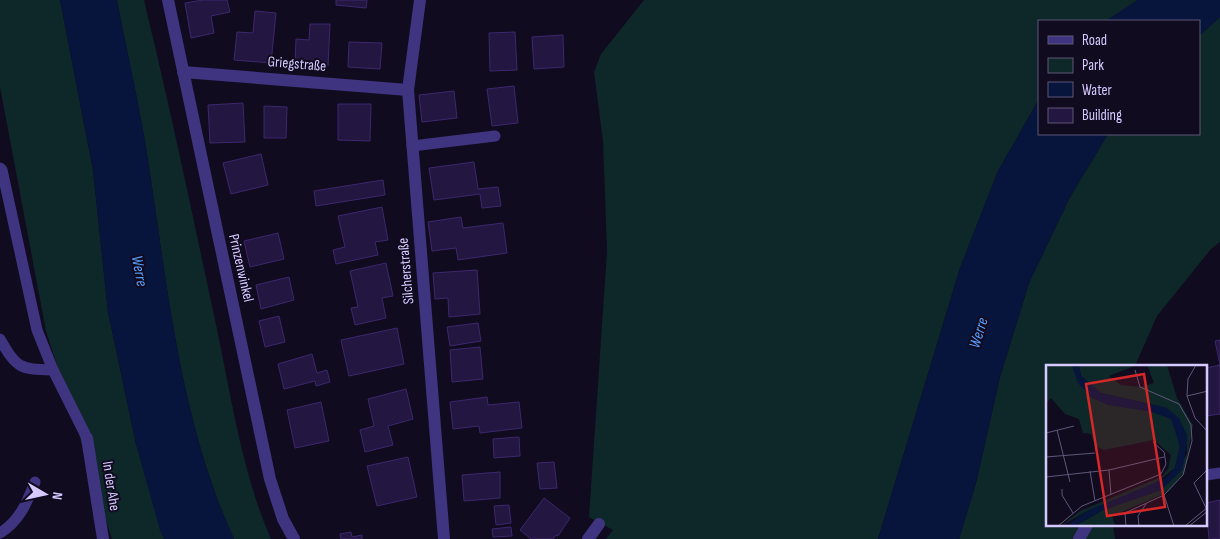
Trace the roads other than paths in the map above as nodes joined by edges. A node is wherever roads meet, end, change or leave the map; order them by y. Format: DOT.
graph roads {
  1 [pos="168,0"];
  2 [pos="420,0"];
  3 [pos="183,72"];
  4 [pos="408,90"];
  5 [pos="495,136"];
  6 [pos="412,146"];
  7 [pos="0,168"];
  8 [pos="0,339"];
  9 [pos="53,370"];
  10 [pos="87,438"];
  11 [pos="35,482"];
  12 [pos="599,524"];
  13 [pos="1086,526"];
  14 [pos="0,533"];
  15 [pos="103,539"];
  16 [pos="294,539"];
  17 [pos="444,539"];
  18 [pos="588,539"];
  19 [pos="1079,539"];
  1 -- 3 [label="street, Prinzenwinkel"];
  2 -- 4 [label="street, Silcherstraße"];
  3 -- 4 [label="street, Griegstraße"];
  3 -- 16 [label="street, Prinzenwinkel"];
  4 -- 6 [label="street, Silcherstraße"];
  5 -- 6 [label="lane"];
  6 -- 17 [label="street, Silcherstraße"];
  7 -- 9 [label="lane"];
  8 -- 9 [label="lane"];
  9 -- 10 [label="lane"];
  10 -- 15 [label="street, In der Ahe"];
  11 -- 14 [label="lane"];
  12 -- 18 [label="street"];
  13 -- 19 [label="street"];
}
